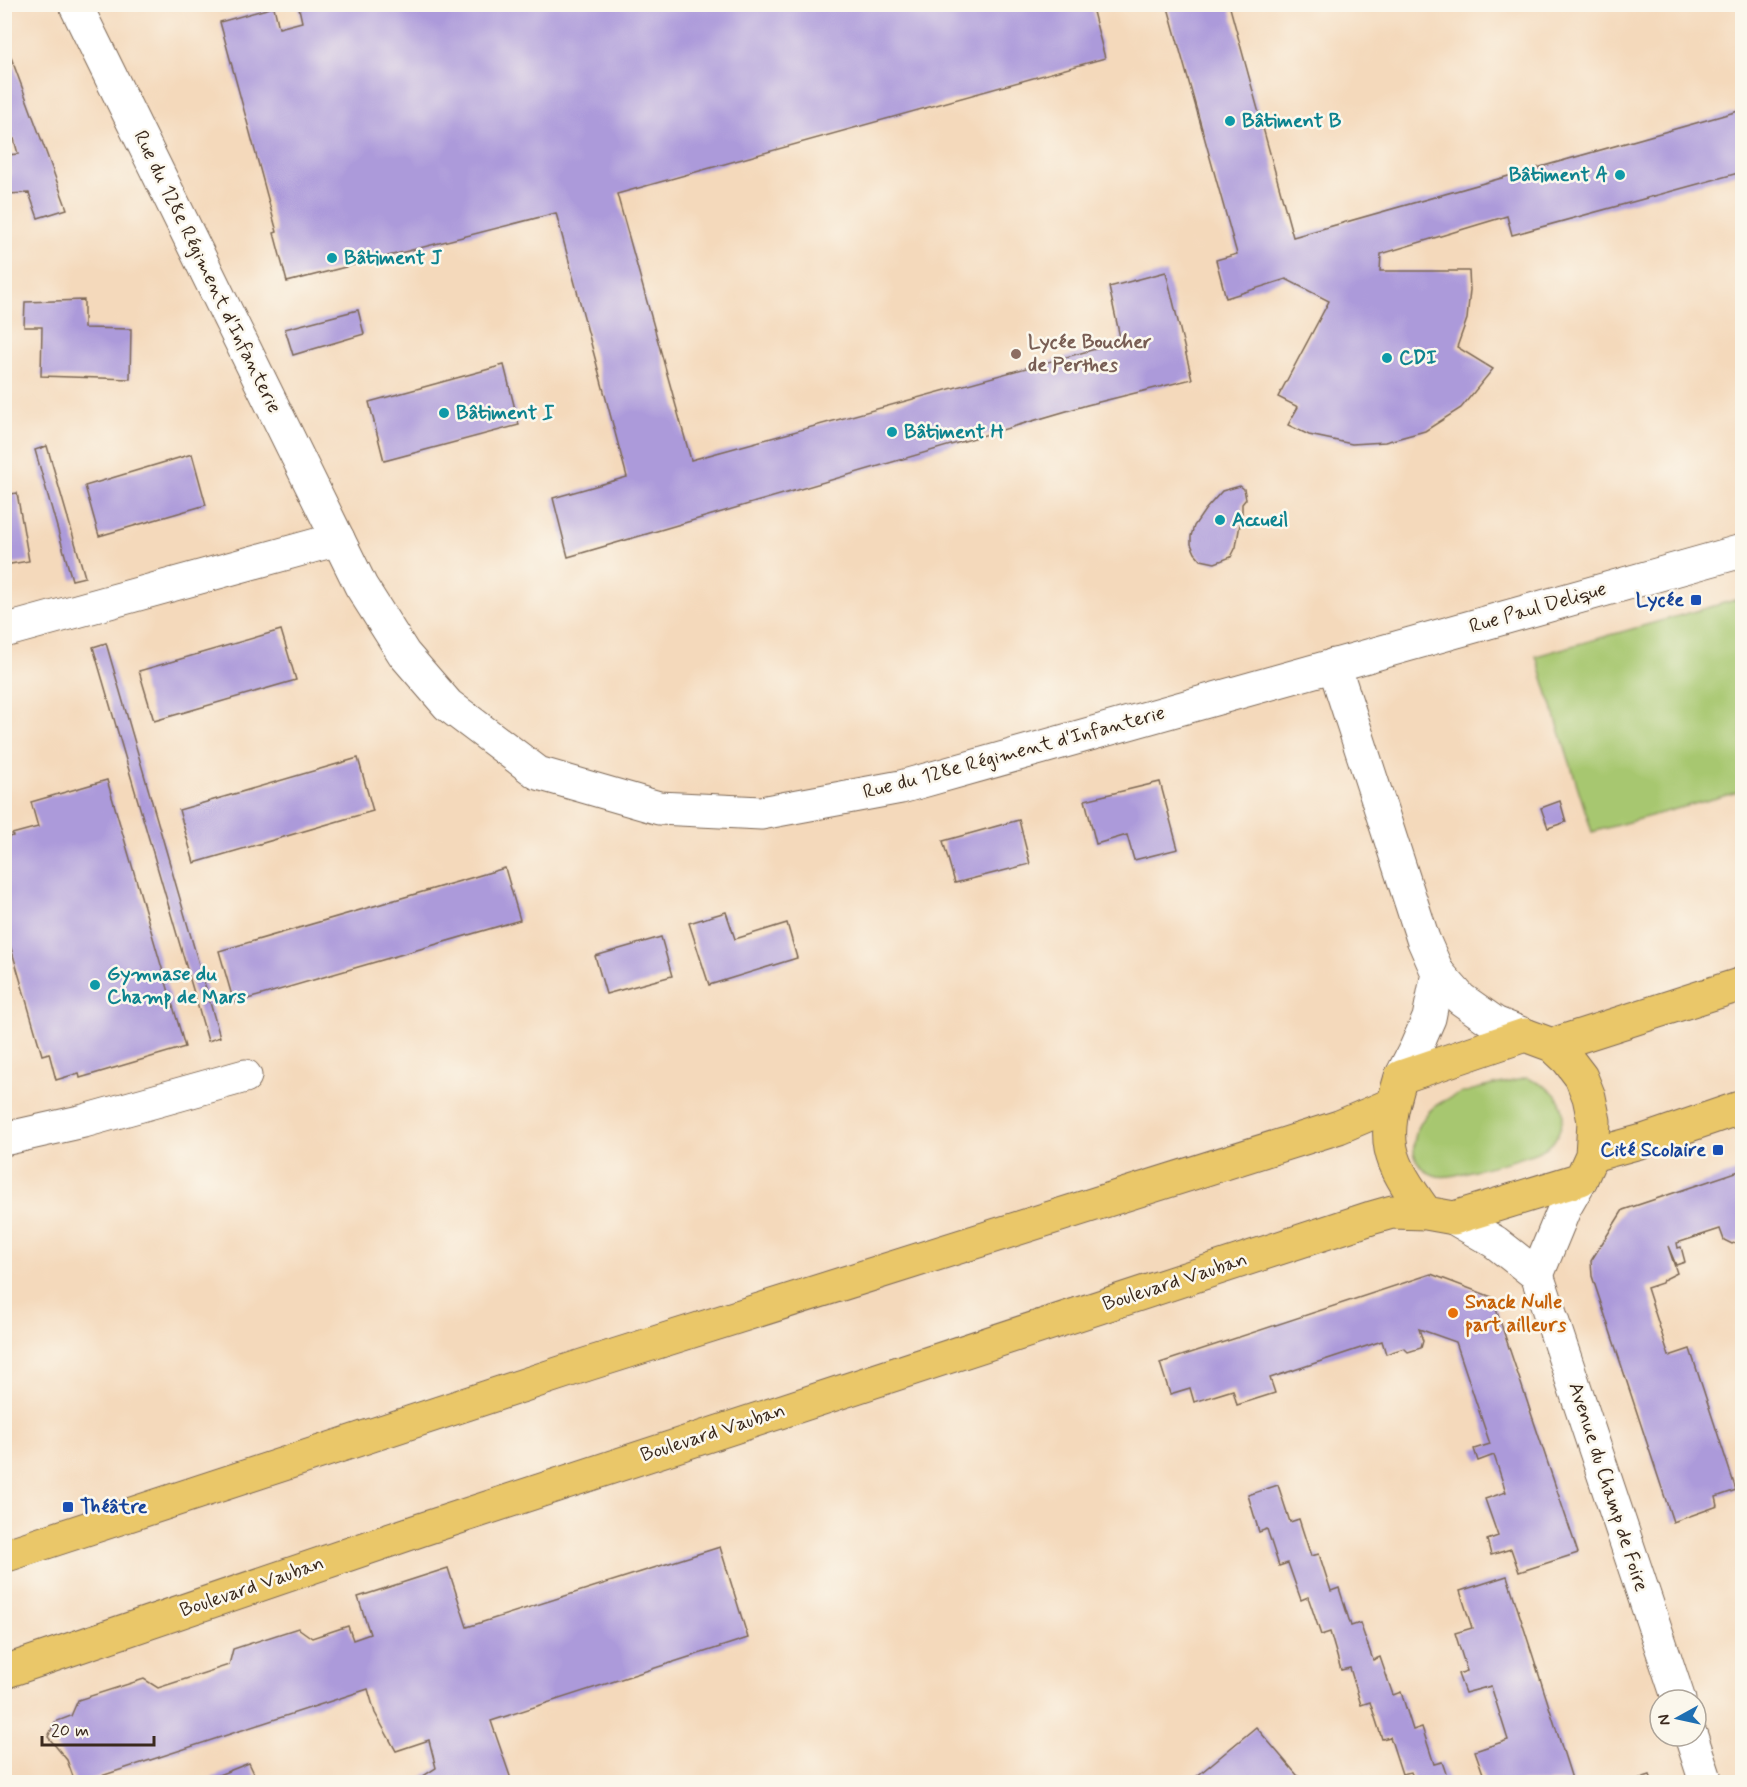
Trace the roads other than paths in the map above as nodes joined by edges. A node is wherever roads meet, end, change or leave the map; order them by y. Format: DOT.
graph roads {
  1 [pos="75,4"];
  2 [pos="339,539"];
  3 [pos="1743,551"];
  4 [pos="4,631"];
  5 [pos="1334,665"];
  6 [pos="1438,973"];
  7 [pos="1743,984"];
  8 [pos="1539,1040"];
  9 [pos="245,1076"];
  10 [pos="1397,1091"];
  11 [pos="1743,1107"];
  12 [pos="4,1139"];
  13 [pos="1586,1167"];
  14 [pos="1440,1215"];
  15 [pos="1537,1275"];
  16 [pos="4,1556"];
  17 [pos="4,1672"];
  18 [pos="1675,1688"];
  19 [pos="1695,1748"];
  20 [pos="1706,1782"];
  1 -- 2 [label="street, Rue du 128e Régiment d'Infanterie"];
  2 -- 4 [label="street"];
  2 -- 5 [label="street, Rue du 128e Régiment d'Infanterie"];
  3 -- 5 [label="street, Rue Paul Delique"];
  5 -- 6 [label="street"];
  6 -- 8 [label="street"];
  6 -- 10 [label="street"];
  7 -- 8 [label="main road"];
  8 -- 10 [label="main road"];
  8 -- 13 [label="main road"];
  9 -- 12 [label="street"];
  10 -- 14 [label="main road"];
  10 -- 16 [label="main road"];
  11 -- 13 [label="main road"];
  13 -- 14 [label="main road"];
  13 -- 15 [label="street"];
  14 -- 15 [label="street"];
  14 -- 17 [label="main road, Boulevard Vauban"];
  15 -- 18 [label="street, Avenue du Champ de Foire"];
  19 -- 20 [label="street"];
}
